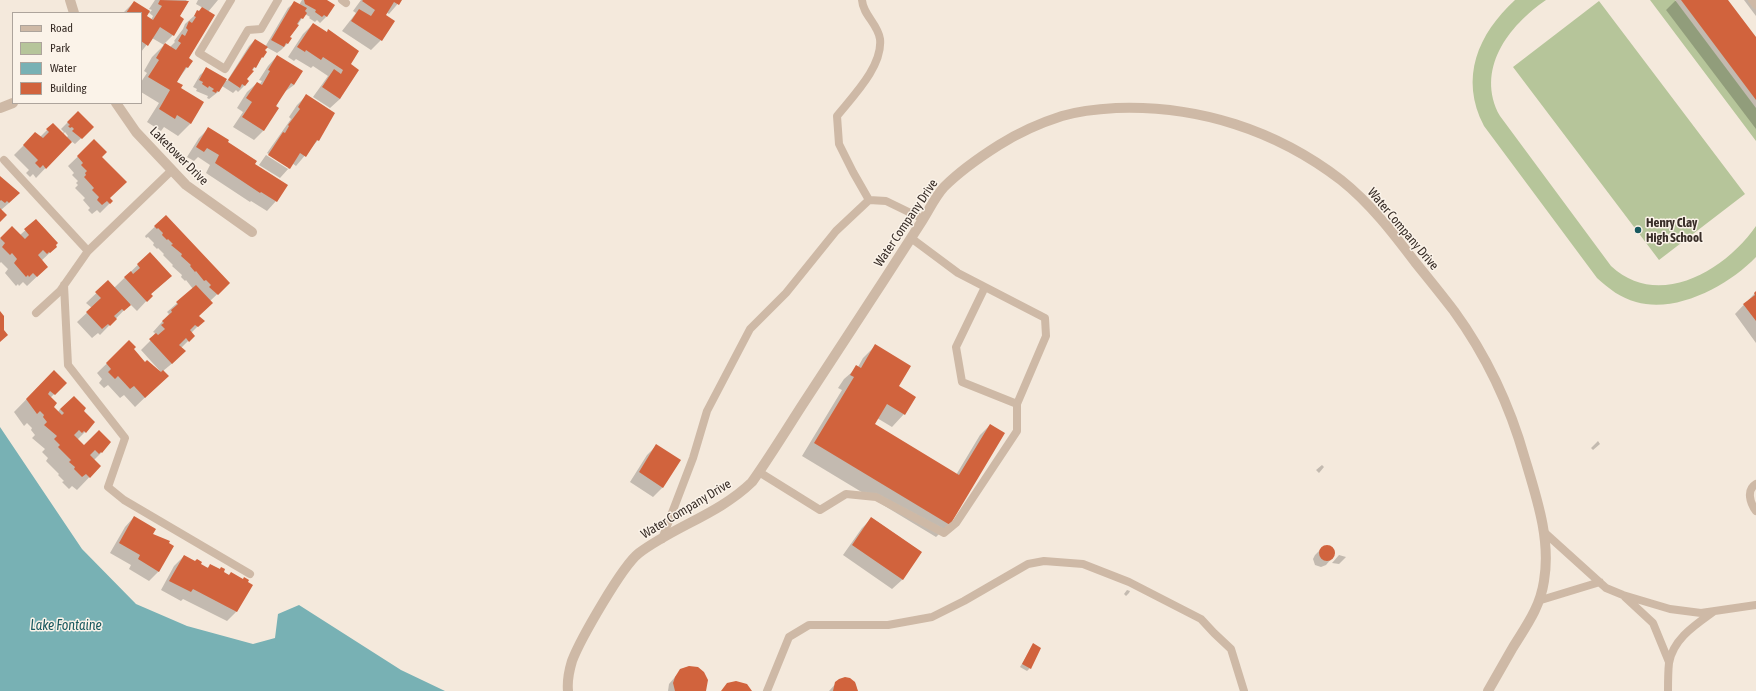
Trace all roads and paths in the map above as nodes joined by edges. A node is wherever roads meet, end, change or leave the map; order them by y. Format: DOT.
graph roads {
  1 [pos="70,0"];
  2 [pos="231,0"];
  3 [pos="278,0"];
  4 [pos="862,0"];
  5 [pos="1752,0"];
  6 [pos="1756,5"];
  7 [pos="74,12"];
  8 [pos="12,103"];
  9 [pos="117,104"];
  10 [pos="0,108"];
  11 [pos="4,160"];
  12 [pos="171,171"];
  13 [pos="869,200"];
  14 [pos="923,219"];
  15 [pos="252,232"];
  16 [pos="911,238"];
  17 [pos="88,251"];
  18 [pos="64,285"];
  19 [pos="985,288"];
  20 [pos="36,313"];
  21 [pos="1017,404"];
  22 [pos="758,472"];
  23 [pos="1756,484"];
  24 [pos="1756,511"];
  25 [pos="1544,532"];
  26 [pos="662,538"];
  27 [pos="250,574"];
  28 [pos="1600,582"];
  29 [pos="1623,595"];
  30 [pos="1540,600"];
  31 [pos="1756,605"];
  32 [pos="1714,612"];
  33 [pos="1669,662"];
  34 [pos="568,691"];
  35 [pos="766,691"];
  36 [pos="1244,691"];
  37 [pos="1488,691"];
  38 [pos="1668,691"];
  1 -- 7 [label="street"];
  2 -- 3 [label="lane"];
  4 -- 13 [label="lane"];
  5 -- 6 [label="lane"];
  8 -- 10 [label="street"];
  9 -- 12 [label="street, Laketower Drive"];
  11 -- 17 [label="lane"];
  12 -- 15 [label="street, Laketower Drive"];
  12 -- 17 [label="lane"];
  13 -- 14 [label="lane"];
  13 -- 26 [label="lane"];
  14 -- 16 [label="street, Water Company Drive"];
  14 -- 25 [label="street, Water Company Drive"];
  16 -- 19 [label="lane"];
  16 -- 22 [label="street, Water Company Drive"];
  17 -- 18 [label="lane"];
  18 -- 20 [label="lane"];
  18 -- 27 [label="lane"];
  19 -- 21 [label="lane"];
  19 -- 21 [label="lane"];
  21 -- 22 [label="lane"];
  22 -- 26 [label="street, Water Company Drive"];
  23 -- 24 [label="lane"];
  25 -- 28 [label="lane"];
  25 -- 30 [label="street, Water Company Drive"];
  26 -- 34 [label="street, Water Company Drive"];
  28 -- 29 [label="lane"];
  28 -- 30 [label="lane"];
  29 -- 32 [label="lane"];
  29 -- 33 [label="lane"];
  30 -- 37 [label="street, Water Company Drive"];
  31 -- 32 [label="lane"];
  32 -- 33 [label="lane"];
  33 -- 38 [label="lane"];
  35 -- 36 [label="lane"];
}
